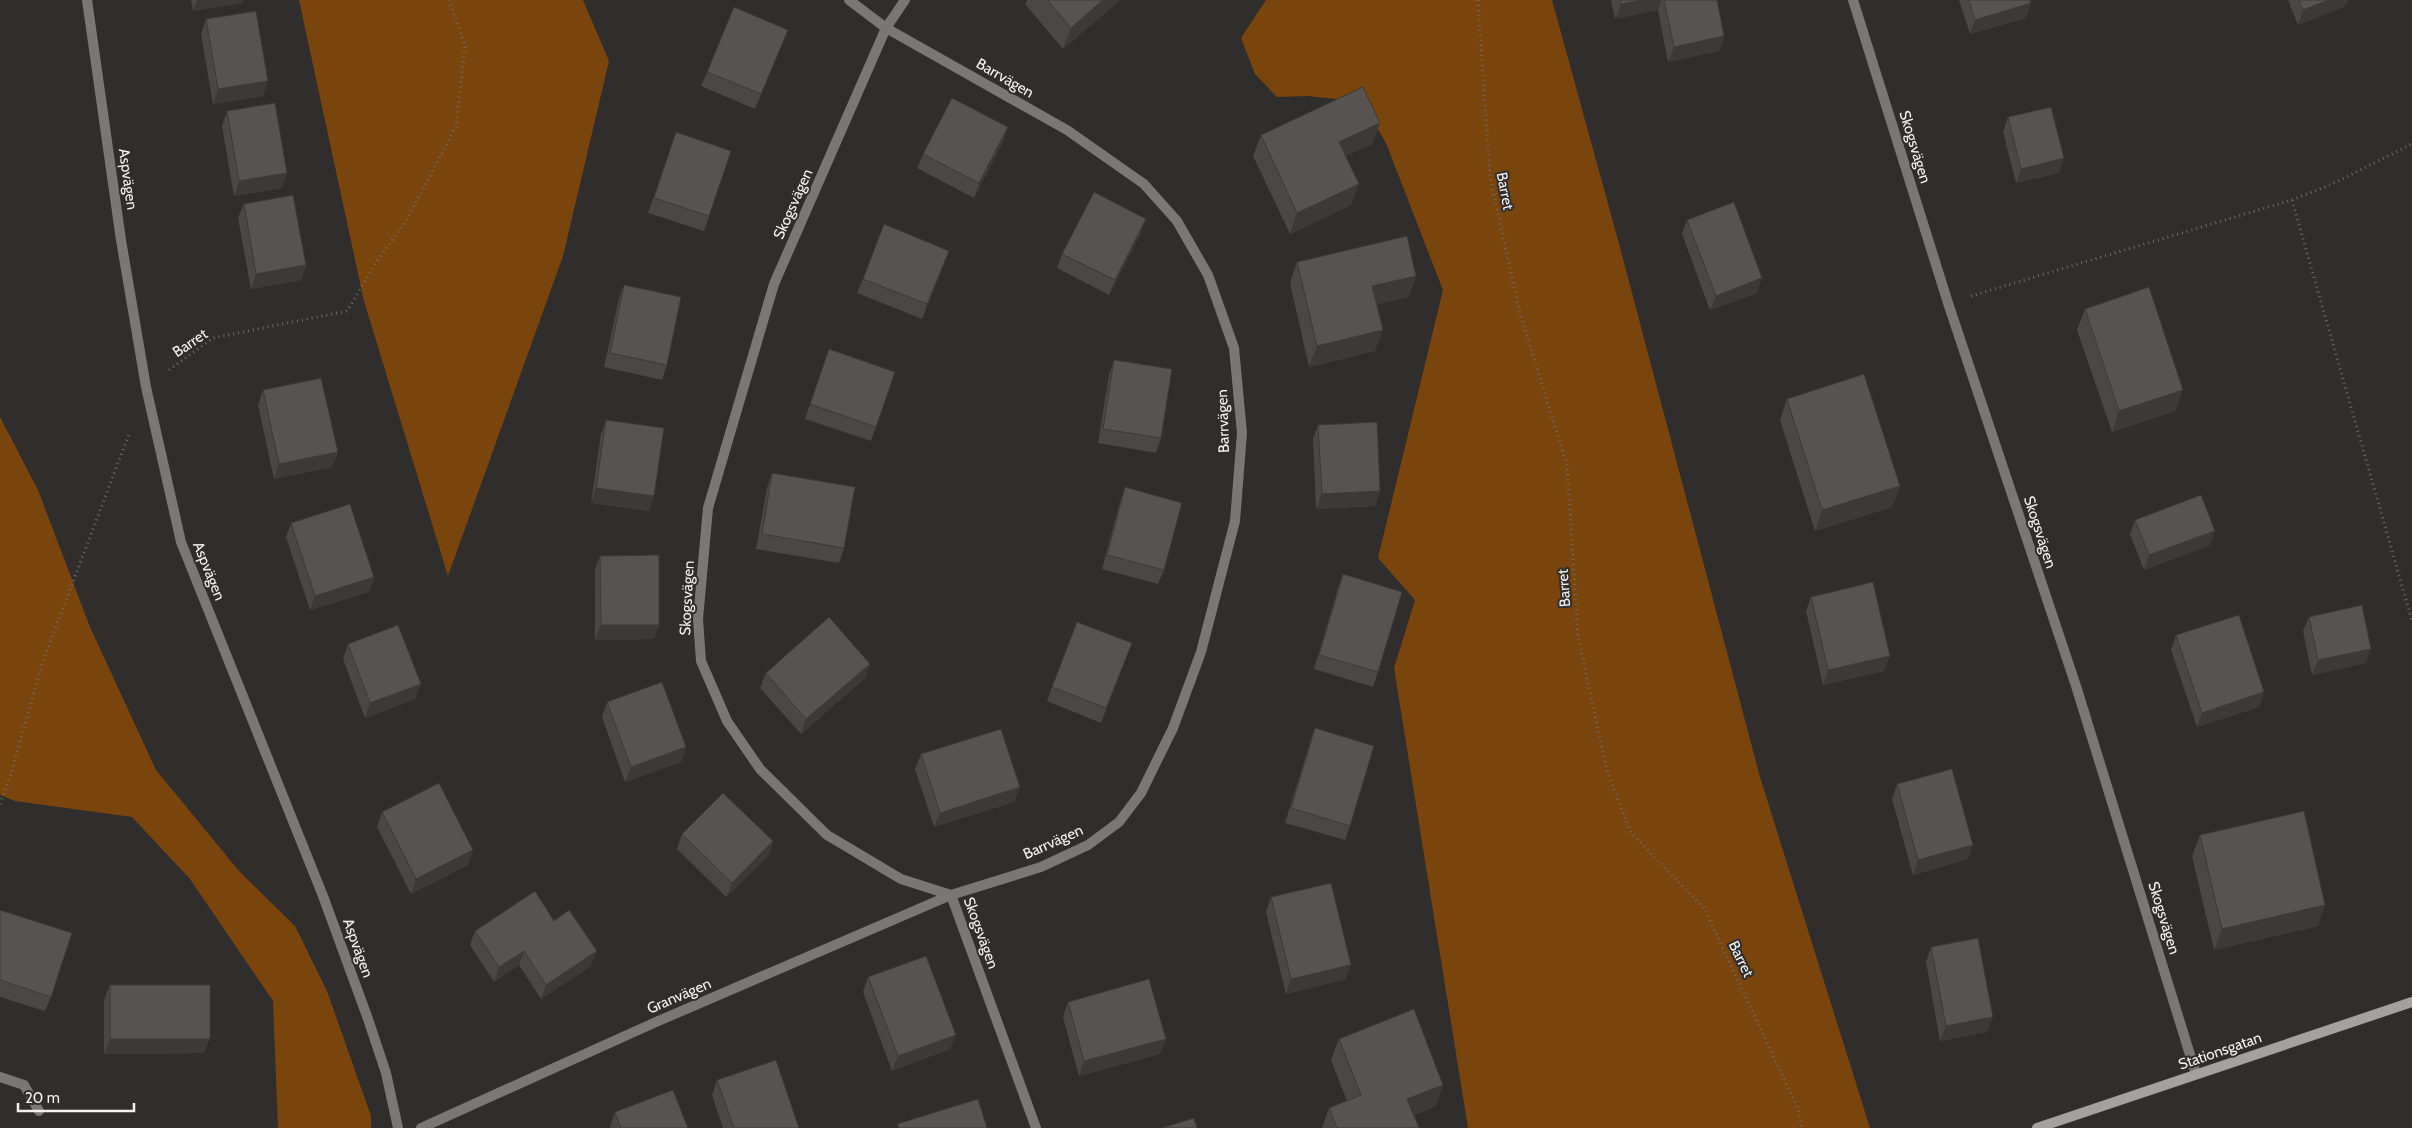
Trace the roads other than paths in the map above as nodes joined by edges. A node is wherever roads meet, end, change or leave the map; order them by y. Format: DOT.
graph roads {
  1 [pos="87,0"];
  2 [pos="848,0"];
  3 [pos="905,0"];
  4 [pos="1853,0"];
  5 [pos="886,28"];
  6 [pos="951,895"];
  7 [pos="2412,1002"];
  8 [pos="2196,1074"];
  9 [pos="0,1077"];
  10 [pos="39,1112"];
  11 [pos="398,1128"];
  12 [pos="422,1128"];
  13 [pos="1036,1128"];
  14 [pos="2037,1128"];
  1 -- 11 [label="street, Aspvägen"];
  2 -- 5 [label="street, Barrvägen"];
  3 -- 5 [label="street, Skogsvägen"];
  4 -- 8 [label="street, Skogsvägen"];
  5 -- 6 [label="street, Skogsvägen"];
  5 -- 6 [label="street, Barrvägen"];
  6 -- 12 [label="street, Granvägen"];
  6 -- 13 [label="street, Skogsvägen"];
  7 -- 8 [label="street, Stationsgatan"];
  8 -- 14 [label="street, Stationsgatan"];
  9 -- 10 [label="street"];
}
